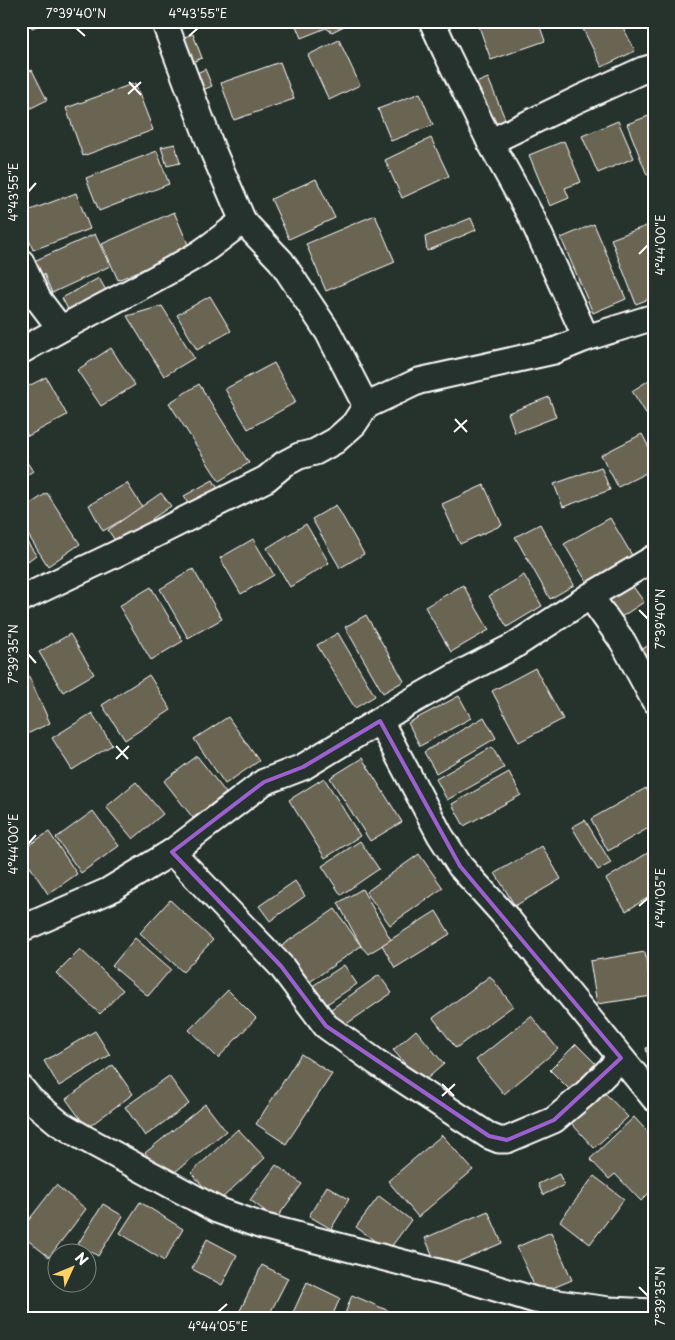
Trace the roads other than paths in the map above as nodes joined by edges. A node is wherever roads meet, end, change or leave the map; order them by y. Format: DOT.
graph roads {
  1 [pos="164,21"];
  2 [pos="432,21"];
  3 [pos="654,67"];
  4 [pos="490,142"];
  5 [pos="243,221"];
  6 [pos="21,262"];
  7 [pos="654,317"];
  8 [pos="60,328"];
  9 [pos="586,338"];
  10 [pos="21,351"];
  11 [pos="366,406"];
  12 [pos="654,558"];
  13 [pos="590,596"];
  14 [pos="21,599"];
  15 [pos="654,700"];
  16 [pos="380,721"];
  17 [pos="172,852"];
  18 [pos="21,929"];
  19 [pos="621,1058"];
  20 [pos="21,1088"];
  21 [pos="654,1098"];
  22 [pos="654,1312"];
  1 -- 5 [label="street"];
  2 -- 4 [label="street"];
  3 -- 4 [label="street"];
  4 -- 9 [label="street"];
  5 -- 8 [label="street"];
  5 -- 11 [label="street"];
  6 -- 8 [label="street"];
  7 -- 9 [label="street"];
  8 -- 10 [label="street"];
  9 -- 11 [label="street"];
  11 -- 14 [label="street"];
  12 -- 13 [label="street"];
  13 -- 15 [label="street"];
  13 -- 16 [label="street"];
  16 -- 17 [label="street"];
  16 -- 19 [label="street"];
  17 -- 18 [label="street"];
  17 -- 19 [label="street"];
  19 -- 21 [label="street"];
  20 -- 22 [label="street"];
}
